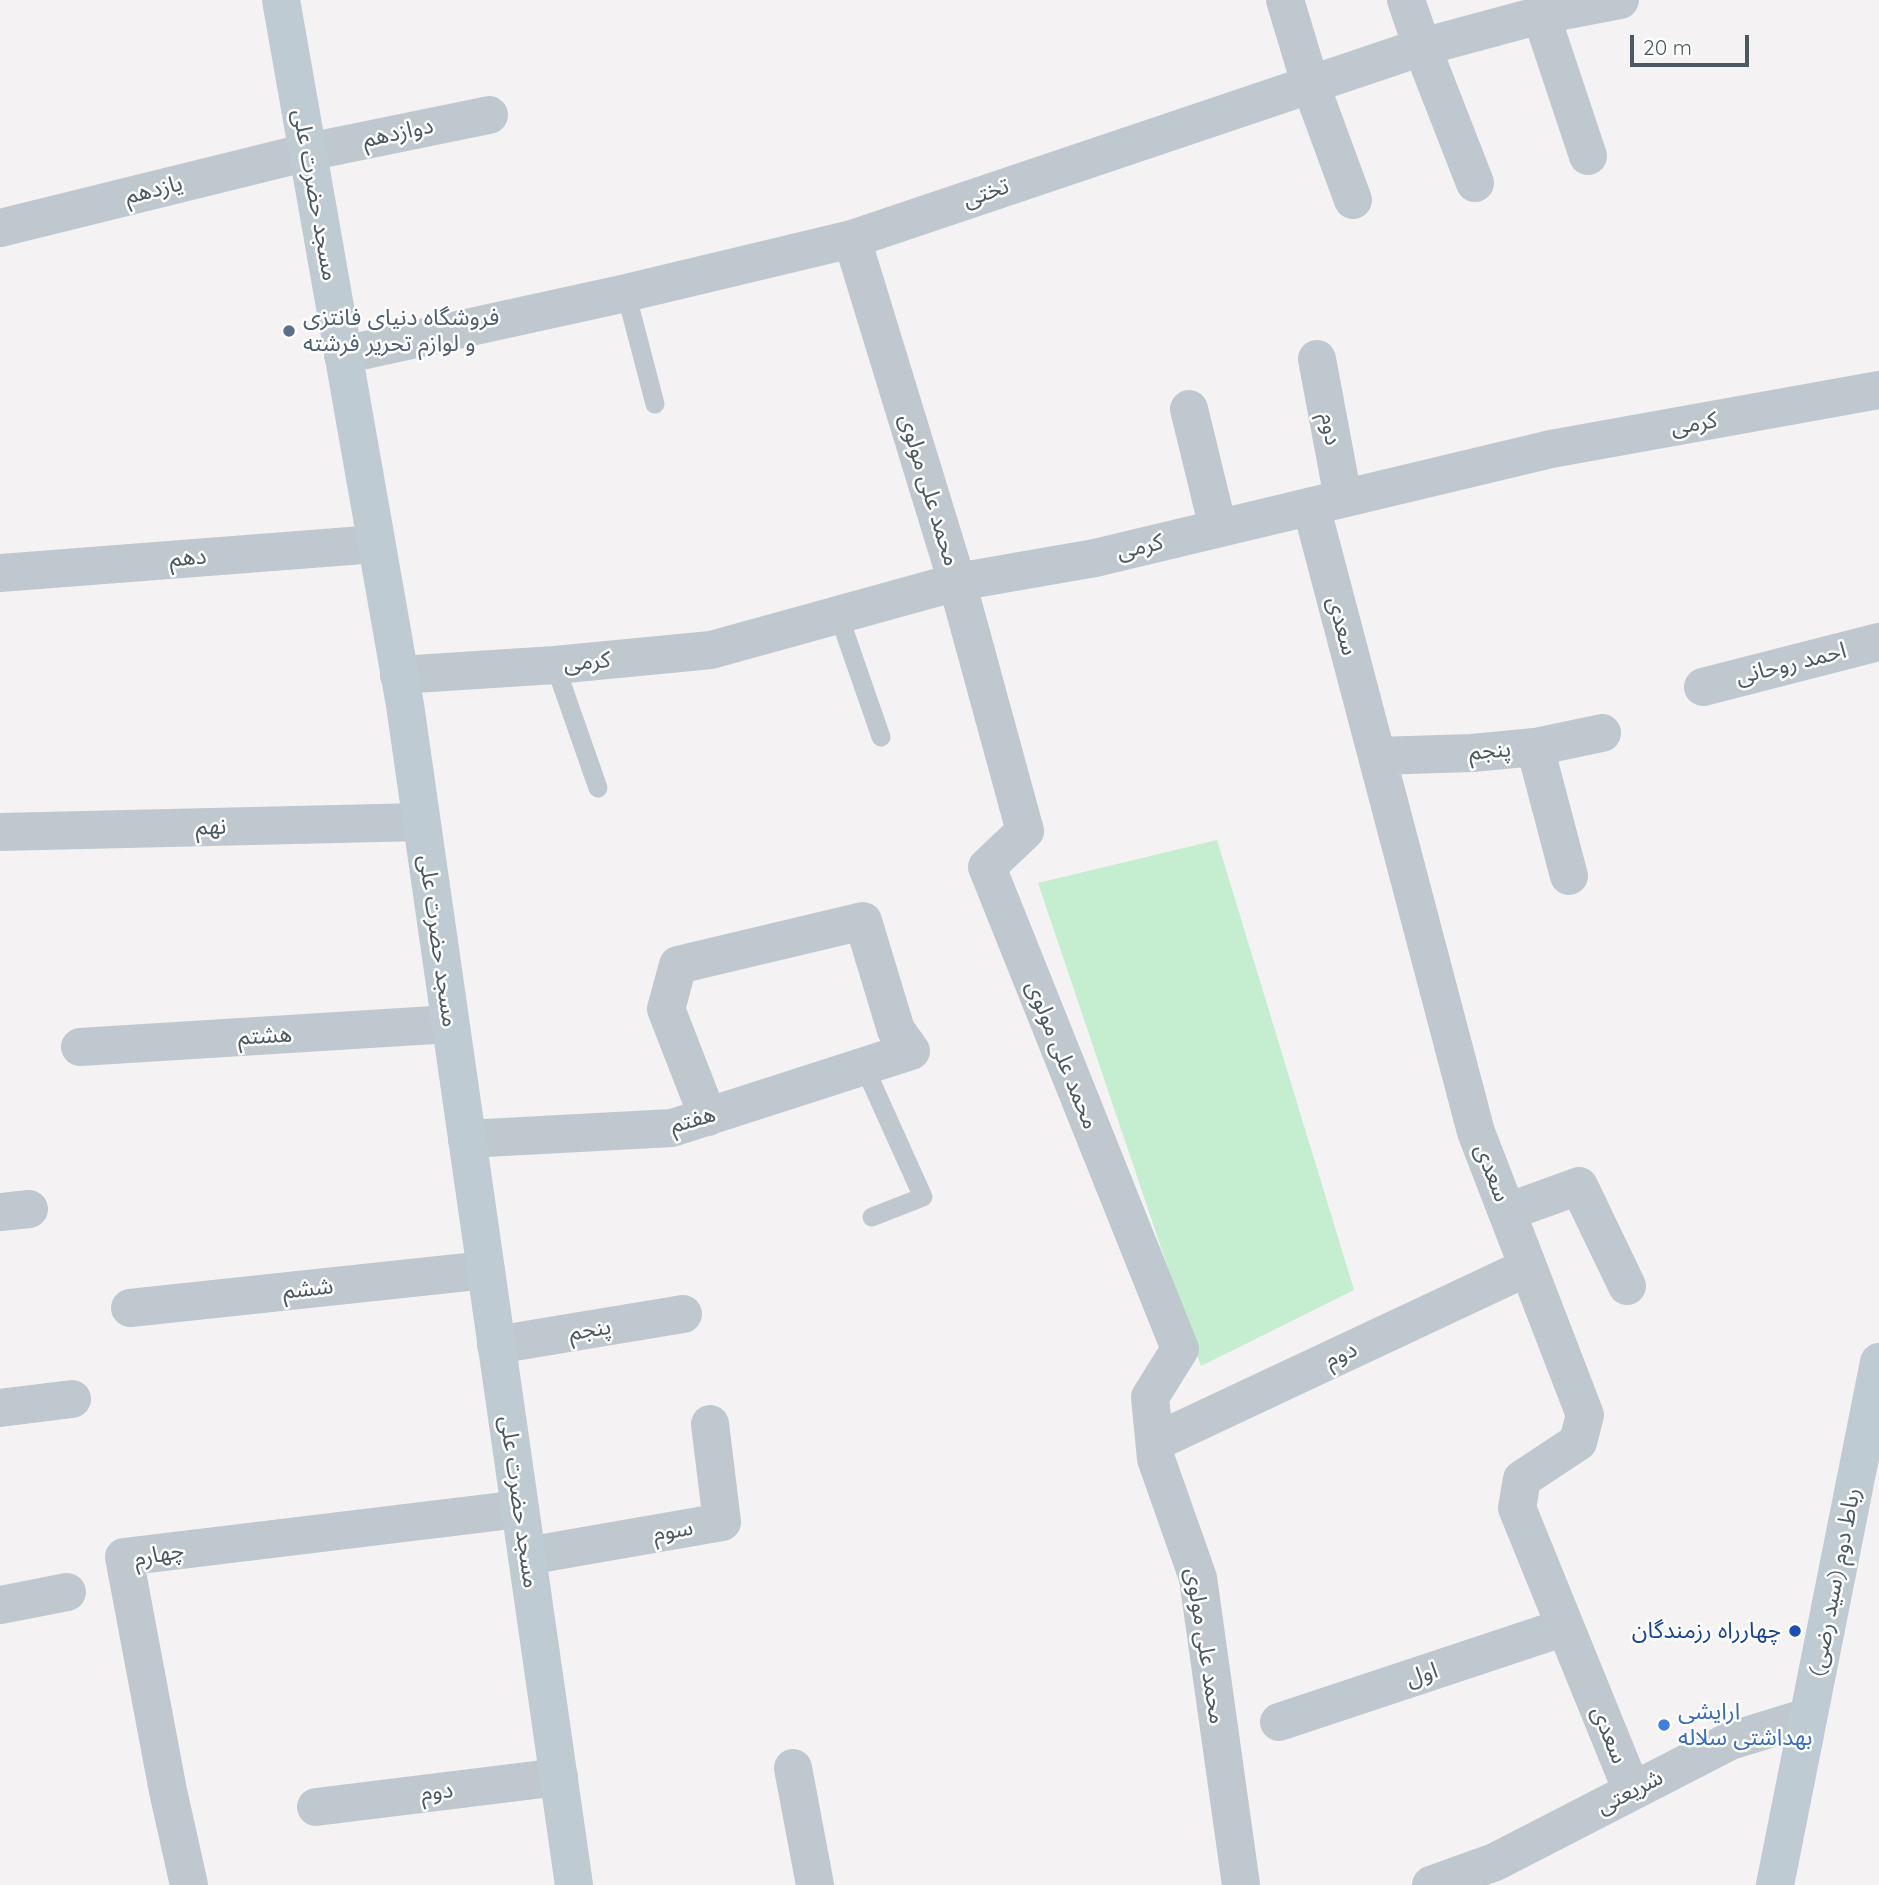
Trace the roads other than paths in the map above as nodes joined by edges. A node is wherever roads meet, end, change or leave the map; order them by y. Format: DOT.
graph roads {
  1 [pos="281,0"];
  2 [pos="1285,0"];
  3 [pos="1406,0"];
  4 [pos="1620,0"];
  5 [pos="1541,15"];
  6 [pos="1422,47"];
  7 [pos="1310,83"];
  8 [pos="489,115"];
  9 [pos="308,152"];
  10 [pos="1588,156"];
  11 [pos="1475,183"];
  12 [pos="1353,201"];
  13 [pos="0,228"];
  14 [pos="852,239"];
  15 [pos="626,293"];
  16 [pos="343,355"];
  17 [pos="1317,359"];
  18 [pos="1879,390"];
  19 [pos="655,404"];
  20 [pos="1189,409"];
  21 [pos="1327,502"];
  22 [pos="1218,528"];
  23 [pos="376,544"];
  24 [pos="0,573"];
  25 [pos="957,582"];
  26 [pos="838,613"];
  27 [pos="1879,642"];
  28 [pos="555,665"];
  29 [pos="399,675"];
  30 [pos="1703,687"];
  31 [pos="1602,733"];
  32 [pos="881,737"];
  33 [pos="1535,747"];
  34 [pos="1377,756"];
  35 [pos="598,788"];
  36 [pos="421,822"];
  37 [pos="0,832"];
  38 [pos="1569,876"];
  39 [pos="450,1024"];
  40 [pos="80,1047"];
  41 [pos="864,1066"];
  42 [pos="708,1116"];
  43 [pos="467,1139"];
  44 [pos="1507,1212"];
  45 [pos="872,1217"];
  46 [pos="1528,1267"];
  47 [pos="486,1270"];
  48 [pos="1627,1286"];
  49 [pos="131,1308"];
  50 [pos="683,1314"];
  51 [pos="496,1345"];
  52 [pos="1879,1362"];
  53 [pos="72,1399"];
  54 [pos="0,1408"];
  55 [pos="710,1424"];
  56 [pos="1155,1442"];
  57 [pos="520,1509"];
  58 [pos="527,1556"];
  59 [pos="67,1592"];
  60 [pos="0,1605"];
  61 [pos="1565,1627"];
  62 [pos="1808,1717"];
  63 [pos="1279,1722"];
  64 [pos="793,1768"];
  65 [pos="559,1777"];
  66 [pos="1632,1791"];
  67 [pos="316,1807"];
  68 [pos="1499,1873"];
  69 [pos="189,1885"];
  70 [pos="574,1885"];
  71 [pos="815,1885"];
  72 [pos="1241,1885"];
  73 [pos="1431,1885"];
  74 [pos="1775,1885"];
  1 -- 9 [label="street, مسجد حضرت علی"];
  2 -- 7 [label="street"];
  3 -- 6 [label="street"];
  4 -- 5 [label="street, تختی"];
  5 -- 6 [label="street, تختی"];
  5 -- 10 [label="street"];
  6 -- 7 [label="street, تختی"];
  6 -- 11 [label="street"];
  7 -- 12 [label="street"];
  7 -- 14 [label="street, تختی"];
  8 -- 9 [label="street, دوازدهم"];
  9 -- 13 [label="street, یازدهم"];
  9 -- 16 [label="street, مسجد حضرت علی"];
  14 -- 15 [label="street, تختی"];
  14 -- 25 [label="street, محمد علی مولوی"];
  15 -- 16 [label="street, تختی"];
  15 -- 19 [label="lane"];
  16 -- 23 [label="street, مسجد حضرت علی"];
  17 -- 21 [label="street, دوم"];
  18 -- 21 [label="street, کرمی"];
  20 -- 22 [label="street"];
  21 -- 22 [label="street, کرمی"];
  21 -- 34 [label="street, سعدی"];
  22 -- 25 [label="street, کرمی"];
  23 -- 24 [label="street, دهم"];
  23 -- 29 [label="street, مسجد حضرت علی"];
  25 -- 26 [label="street, کرمی"];
  25 -- 56 [label="street, محمد علی مولوی"];
  26 -- 28 [label="street, کرمی"];
  26 -- 32 [label="lane"];
  27 -- 30 [label="street, احمد روحانی"];
  28 -- 29 [label="street, کرمی"];
  28 -- 35 [label="lane"];
  29 -- 36 [label="street, مسجد حضرت علی"];
  31 -- 33 [label="street, پنجم"];
  33 -- 34 [label="street, پنجم"];
  33 -- 38 [label="street"];
  34 -- 44 [label="street, سعدی"];
  36 -- 37 [label="street, نهم"];
  36 -- 39 [label="street, مسجد حضرت علی"];
  39 -- 40 [label="street, هشتم"];
  39 -- 43 [label="street, مسجد حضرت علی"];
  41 -- 42 [label="street, هفتم"];
  41 -- 42 [label="street, هفتم"];
  41 -- 45 [label="lane"];
  42 -- 43 [label="street, هفتم"];
  43 -- 47 [label="street, مسجد حضرت علی"];
  44 -- 46 [label="street, سعدی"];
  44 -- 48 [label="street"];
  46 -- 56 [label="street, دوم"];
  46 -- 61 [label="street, سعدی"];
  47 -- 49 [label="street, ششم"];
  47 -- 51 [label="street, مسجد حضرت علی"];
  50 -- 51 [label="street, پنجم"];
  51 -- 57 [label="street, مسجد حضرت علی"];
  52 -- 62 [label="street, رباط دوم (سید رضی)"];
  53 -- 54 [label="street"];
  55 -- 58 [label="street, سوم"];
  56 -- 72 [label="street, محمد علی مولوی"];
  57 -- 58 [label="street, مسجد حضرت علی"];
  57 -- 69 [label="street, چهارم"];
  58 -- 65 [label="street, مسجد حضرت علی"];
  59 -- 60 [label="street"];
  61 -- 63 [label="street, اول"];
  61 -- 66 [label="street, سعدی"];
  62 -- 66 [label="street, شریعتی"];
  62 -- 74 [label="street, رباط دوم (سید رضی)"];
  64 -- 71 [label="street"];
  65 -- 67 [label="street, دوم"];
  65 -- 70 [label="street, مسجد حضرت علی"];
  66 -- 68 [label="street, شریعتی"];
  68 -- 73 [label="street, شریعتی"];
}
